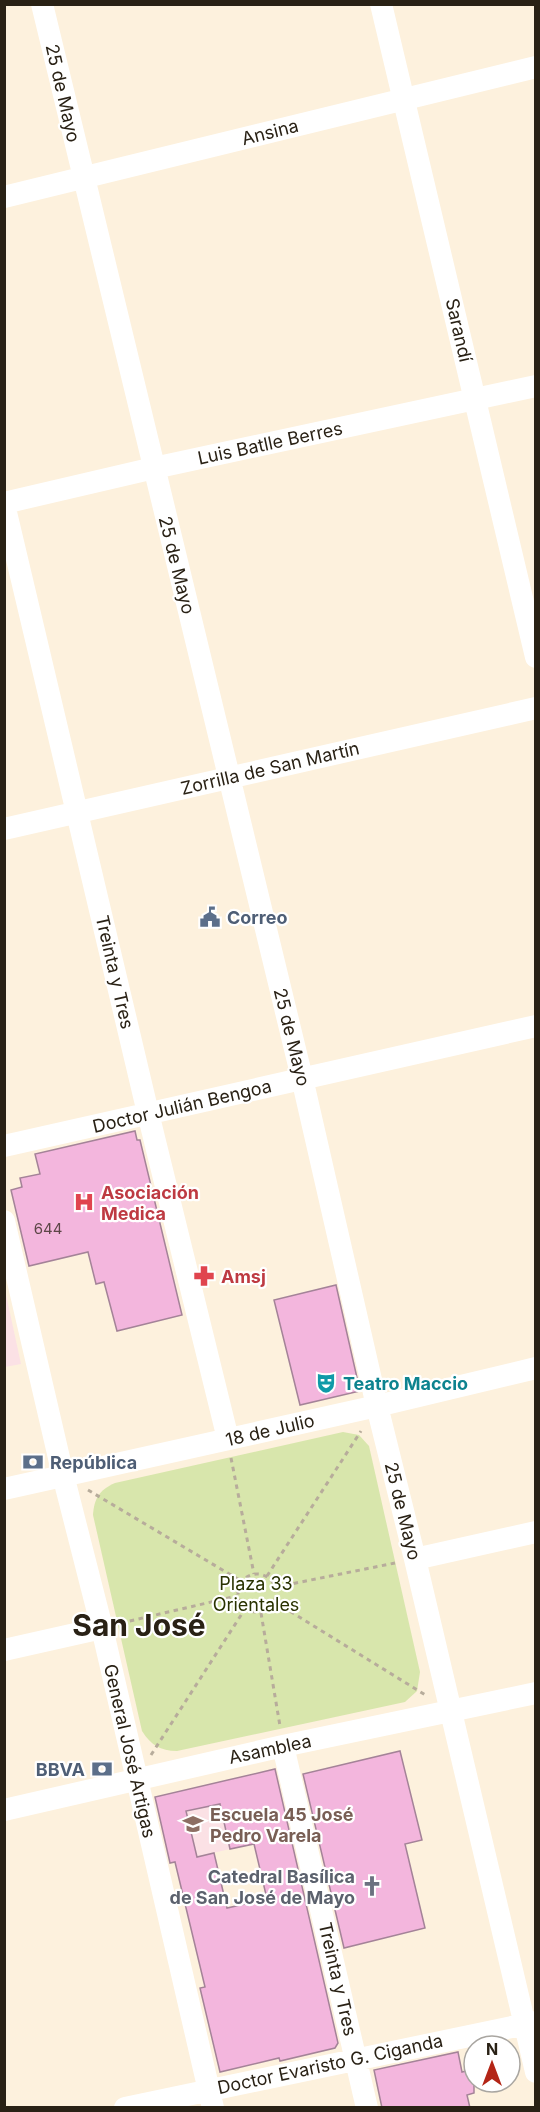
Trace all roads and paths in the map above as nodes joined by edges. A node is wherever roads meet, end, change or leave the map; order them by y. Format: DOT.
graph roads {
  1 [pos="42,4"];
  2 [pos="381,4"];
  3 [pos="536,67"];
  4 [pos="404,99"];
  5 [pos="84,178"];
  6 [pos="4,197"];
  7 [pos="536,387"];
  8 [pos="475,400"];
  9 [pos="154,468"];
  10 [pos="4,504"];
  11 [pos="536,657"];
  12 [pos="536,708"];
  13 [pos="229,778"];
  14 [pos="77,812"];
  15 [pos="4,829"];
  16 [pos="536,1026"];
  17 [pos="302,1078"];
  18 [pos="148,1113"];
  19 [pos="4,1146"];
  20 [pos="4,1221"];
  21 [pos="536,1368"];
  22 [pos="377,1406"];
  23 [pos="228,1439"];
  24 [pos="63,1475"];
  25 [pos="4,1489"];
  26 [pos="536,1532"];
  27 [pos="415,1559"];
  28 [pos="254,1574"];
  29 [pos="267,1576"];
  30 [pos="241,1581"];
  31 [pos="276,1587"];
  32 [pos="237,1596"];
  33 [pos="275,1602"];
  34 [pos="245,1609"];
  35 [pos="261,1613"];
  36 [pos="102,1628"];
  37 [pos="4,1650"];
  38 [pos="536,1692"];
  39 [pos="451,1710"];
  40 [pos="283,1746"];
  41 [pos="136,1779"];
  42 [pos="4,1810"];
  43 [pos="530,2023"];
  44 [pos="356,2060"];
  45 [pos="536,2072"];
  46 [pos="211,2098"];
  47 [pos="125,2108"];
  48 [pos="367,2108"];
  1 -- 5 [label="street, 25 de Mayo"];
  2 -- 4 [label="street, Sarandí"];
  3 -- 4 [label="street, Ansina"];
  4 -- 5 [label="street, Ansina"];
  4 -- 8 [label="street, Sarandí"];
  5 -- 6 [label="street, Ansina"];
  5 -- 9 [label="street, 25 de Mayo"];
  7 -- 8 [label="street, Luis Batlle Berres"];
  8 -- 9 [label="street, Luis Batlle Berres"];
  8 -- 11 [label="street, Sarandí"];
  9 -- 10 [label="street, Luis Batlle Berres"];
  9 -- 13 [label="street, 25 de Mayo"];
  10 -- 14 [label="street, Treinta y Tres"];
  12 -- 13 [label="street, Zorrilla de San Martín"];
  13 -- 14 [label="street, Zorrilla de San Martín"];
  13 -- 17 [label="street, 25 de Mayo"];
  14 -- 15 [label="street, Zorrilla de San Martín"];
  14 -- 18 [label="street, Treinta y Tres"];
  16 -- 17 [label="street, Doctor Julián Bengoa"];
  17 -- 18 [label="street, Doctor Julián Bengoa"];
  17 -- 22 [label="street, 25 de Mayo"];
  18 -- 19 [label="street, Doctor Julián Bengoa"];
  18 -- 23 [label="street, Treinta y Tres"];
  20 -- 24 [label="street, General José Artigas"];
  21 -- 22 [label="street, 18 de Julio"];
  22 -- 23 [label="street, 18 de Julio"];
  22 -- 27 [label="street, 25 de Mayo"];
  22 -- 29 [label="path"];
  23 -- 24 [label="street, 18 de Julio"];
  23 -- 28 [label="path"];
  24 -- 25 [label="street, 18 de Julio"];
  24 -- 30 [label="path"];
  24 -- 36 [label="street, General José Artigas"];
  26 -- 27 [label="street"];
  27 -- 31 [label="path"];
  27 -- 39 [label="street, 25 de Mayo"];
  28 -- 29 [label="path"];
  28 -- 30 [label="path"];
  29 -- 31 [label="path"];
  30 -- 32 [label="path"];
  31 -- 33 [label="path"];
  32 -- 34 [label="path"];
  32 -- 36 [label="path"];
  33 -- 35 [label="path"];
  33 -- 39 [label="path"];
  34 -- 35 [label="path"];
  34 -- 41 [label="path"];
  35 -- 40 [label="path"];
  36 -- 37 [label="street"];
  36 -- 41 [label="street, General José Artigas"];
  38 -- 39 [label="street, Asamblea"];
  39 -- 40 [label="street, Asamblea"];
  39 -- 43 [label="street, 25 de Mayo"];
  40 -- 41 [label="street, Asamblea"];
  40 -- 44 [label="street, Treinta y Tres"];
  41 -- 42 [label="street, Asamblea"];
  41 -- 46 [label="street, General José Artigas"];
  43 -- 44 [label="street, Doctor Evaristo G. Ciganda"];
  43 -- 45 [label="street, 25 de Mayo"];
  44 -- 46 [label="street, Doctor Evaristo G. Ciganda"];
  44 -- 48 [label="street, Treinta y Tres"];
  46 -- 47 [label="street, Doctor Evaristo G. Ciganda"];
}
